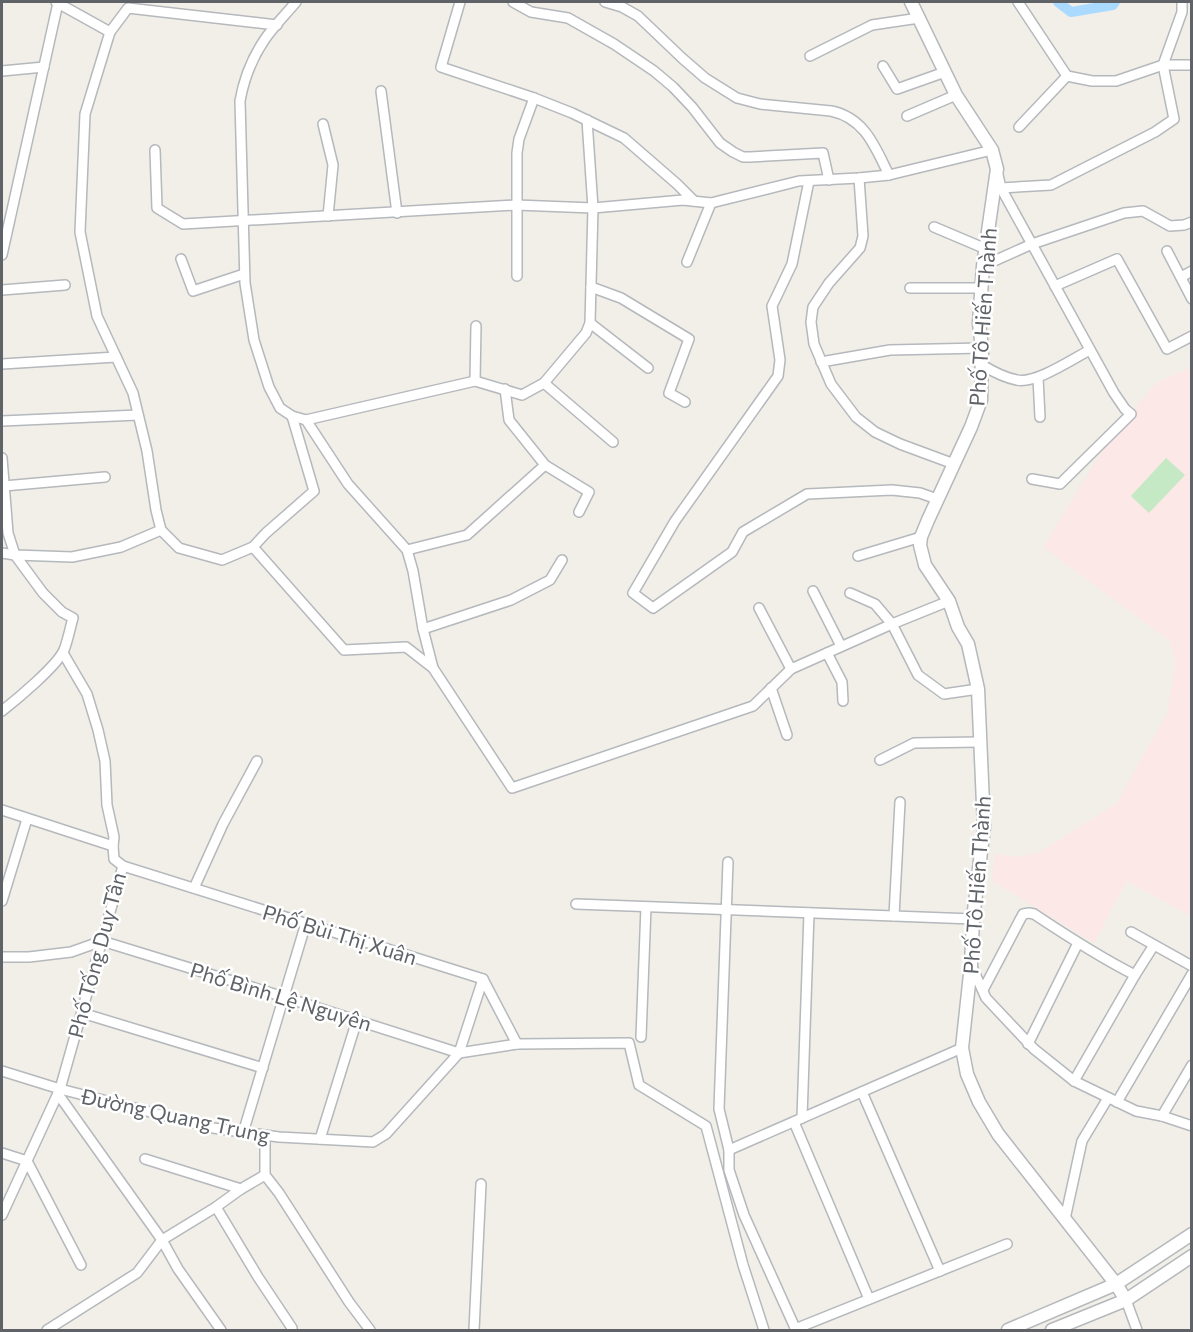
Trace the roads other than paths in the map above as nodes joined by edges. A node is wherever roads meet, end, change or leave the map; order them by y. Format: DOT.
graph roads {
  1 [pos="57,2"];
  2 [pos="296,2"];
  3 [pos="460,2"];
  4 [pos="513,2"];
  5 [pos="605,2"];
  6 [pos="911,2"];
  7 [pos="1018,2"];
  8 [pos="1182,2"];
  9 [pos="919,18"];
  10 [pos="277,25"];
  11 [pos="110,32"];
  12 [pos="810,56"];
  13 [pos="1163,65"];
  14 [pos="1191,65"];
  15 [pos="883,66"];
  16 [pos="44,67"];
  17 [pos="2,71"];
  18 [pos="945,72"];
  19 [pos="1067,76"];
  20 [pos="381,91"];
  21 [pos="956,95"];
  22 [pos="534,99"];
  23 [pos="907,116"];
  24 [pos="587,120"];
  25 [pos="323,124"];
  26 [pos="1020,127"];
  27 [pos="155,150"];
  28 [pos="992,150"];
  29 [pos="997,170"];
  30 [pos="889,175"];
  31 [pos="859,178"];
  32 [pos="829,180"];
  33 [pos="809,181"];
  34 [pos="1001,188"];
  35 [pos="694,201"];
  36 [pos="711,203"];
  37 [pos="516,206"];
  38 [pos="593,208"];
  39 [pos="397,213"];
  40 [pos="328,216"];
  41 [pos="243,221"];
  42 [pos="1191,222"];
  43 [pos="934,227"];
  44 [pos="1032,244"];
  45 [pos="986,249"];
  46 [pos="1167,251"];
  47 [pos="2,255"];
  48 [pos="181,259"];
  49 [pos="687,262"];
  50 [pos="983,266"];
  51 [pos="1191,271"];
  52 [pos="244,274"];
  53 [pos="517,276"];
  54 [pos="1181,277"];
  55 [pos="65,285"];
  56 [pos="1055,286"];
  57 [pos="591,287"];
  58 [pos="910,288"];
  59 [pos="982,288"];
  60 [pos="2,290"];
  61 [pos="1191,299"];
  62 [pos="590,323"];
  63 [pos="476,326"];
  64 [pos="1191,336"];
  65 [pos="982,348"];
  66 [pos="1090,350"];
  67 [pos="116,357"];
  68 [pos="821,362"];
  69 [pos="2,364"];
  70 [pos="982,365"];
  71 [pos="648,368"];
  72 [pos="1038,378"];
  73 [pos="475,381"];
  74 [pos="544,382"];
  75 [pos="505,389"];
  76 [pos="685,402"];
  77 [pos="138,415"];
  78 [pos="292,416"];
  79 [pos="1040,417"];
  80 [pos="306,420"];
  81 [pos="2,421"];
  82 [pos="613,442"];
  83 [pos="2,458"];
  84 [pos="954,464"];
  85 [pos="545,465"];
  86 [pos="105,477"];
  87 [pos="1032,479"];
  88 [pos="4,486"];
  89 [pos="937,500"];
  90 [pos="579,512"];
  91 [pos="161,530"];
  92 [pos="921,537"];
  93 [pos="253,547"];
  94 [pos="407,550"];
  95 [pos="2,553"];
  96 [pos="15,555"];
  97 [pos="858,556"];
  98 [pos="562,560"];
  99 [pos="813,591"];
  100 [pos="850,593"];
  101 [pos="949,601"];
  102 [pos="759,608"];
  103 [pos="892,624"];
  104 [pos="423,629"];
  105 [pos="841,646"];
  106 [pos="406,647"];
  107 [pos="428,647"];
  108 [pos="63,653"];
  109 [pos="827,653"];
  110 [pos="433,668"];
  111 [pos="791,669"];
  112 [pos="771,688"];
  113 [pos="978,689"];
  114 [pos="843,701"];
  115 [pos="2,711"];
  116 [pos="787,735"];
  117 [pos="981,742"];
  118 [pos="880,760"];
  119 [pos="257,761"];
  120 [pos="900,802"];
  121 [pos="2,810"];
  122 [pos="27,819"];
  123 [pos="113,846"];
  124 [pos="728,862"];
  125 [pos="123,866"];
  126 [pos="194,888"];
  127 [pos="2,901"];
  128 [pos="576,904"];
  129 [pos="646,907"];
  130 [pos="726,910"];
  131 [pos="809,913"];
  132 [pos="894,916"];
  133 [pos="973,919"];
  134 [pos="306,923"];
  135 [pos="1131,932"];
  136 [pos="102,941"];
  137 [pos="1078,943"];
  138 [pos="1154,945"];
  139 [pos="2,957"];
  140 [pos="971,965"];
  141 [pos="1191,966"];
  142 [pos="1135,975"];
  143 [pos="1191,975"];
  144 [pos="483,979"];
  145 [pos="983,990"];
  146 [pos="284,997"];
  147 [pos="82,1013"];
  148 [pos="357,1020"];
  149 [pos="642,1037"];
  150 [pos="517,1044"];
  151 [pos="1028,1044"];
  152 [pos="962,1048"];
  153 [pos="459,1053"];
  154 [pos="1191,1065"];
  155 [pos="263,1068"];
  156 [pos="2,1071"];
  157 [pos="1074,1081"];
  158 [pos="59,1091"];
  159 [pos="862,1092"];
  160 [pos="1113,1100"];
  161 [pos="1162,1116"];
  162 [pos="798,1120"];
  163 [pos="1191,1126"];
  164 [pos="243,1133"];
  165 [pos="265,1136"];
  166 [pos="320,1139"];
  167 [pos="729,1150"];
  168 [pos="2,1153"];
  169 [pos="145,1158"];
  170 [pos="27,1161"];
  171 [pos="265,1175"];
  172 [pos="481,1184"];
  173 [pos="240,1189"];
  174 [pos="216,1207"];
  175 [pos="2,1215"];
  176 [pos="1065,1220"];
  177 [pos="1191,1234"];
  178 [pos="162,1240"];
  179 [pos="1007,1244"];
  180 [pos="1191,1256"];
  181 [pos="81,1265"];
  182 [pos="940,1271"];
  183 [pos="1116,1284"];
  184 [pos="869,1299"];
  185 [pos="1126,1300"];
  186 [pos="292,1328"];
  187 [pos="47,1330"];
  188 [pos="221,1330"];
  189 [pos="370,1330"];
  190 [pos="474,1330"];
  191 [pos="764,1330"];
  192 [pos="796,1330"];
  193 [pos="1008,1330"];
  194 [pos="1053,1330"];
  195 [pos="1137,1330"];
  1 -- 11 [label="street"];
  1 -- 16 [label="street"];
  2 -- 10 [label="street"];
  3 -- 22 [label="street"];
  4 -- 32 [label="street"];
  5 -- 30 [label="street"];
  6 -- 9 [label="street, Phố Tô Hiến Thành"];
  7 -- 19 [label="street"];
  8 -- 13 [label="street"];
  9 -- 12 [label="street"];
  9 -- 18 [label="street, Phố Tô Hiến Thành"];
  10 -- 11 [label="street"];
  10 -- 41 [label="street"];
  11 -- 67 [label="street"];
  13 -- 14 [label="street"];
  13 -- 19 [label="street"];
  13 -- 34 [label="street"];
  15 -- 18 [label="street"];
  16 -- 17 [label="street"];
  16 -- 47 [label="street"];
  18 -- 21 [label="street, Phố Tô Hiến Thành"];
  19 -- 26 [label="street"];
  20 -- 39 [label="street"];
  21 -- 23 [label="street"];
  21 -- 28 [label="street, Phố Tô Hiến Thành"];
  22 -- 24 [label="street"];
  22 -- 37 [label="street"];
  24 -- 35 [label="street"];
  24 -- 38 [label="street"];
  25 -- 40 [label="street"];
  27 -- 41 [label="street"];
  28 -- 29 [label="street, Phố Tô Hiến Thành"];
  28 -- 30 [label="street"];
  29 -- 34 [label="street"];
  29 -- 45 [label="street, Phố Tô Hiến Thành"];
  30 -- 31 [label="street"];
  31 -- 32 [label="street"];
  31 -- 68 [label="street"];
  32 -- 33 [label="street"];
  33 -- 36 [label="street"];
  33 -- 89 [label="street"];
  34 -- 44 [label="street"];
  35 -- 36 [label="street"];
  35 -- 38 [label="street"];
  36 -- 49 [label="street"];
  37 -- 38 [label="street"];
  37 -- 39 [label="street"];
  37 -- 53 [label="street"];
  38 -- 57 [label="street"];
  39 -- 40 [label="street"];
  40 -- 41 [label="street"];
  41 -- 52 [label="street"];
  42 -- 44 [label="street"];
  43 -- 45 [label="street"];
  44 -- 50 [label="street"];
  44 -- 56 [label="street"];
  45 -- 50 [label="street, Phố Tô Hiến Thành"];
  46 -- 54 [label="street"];
  48 -- 52 [label="street"];
  50 -- 59 [label="street, Phố Tô Hiến Thành"];
  51 -- 54 [label="street"];
  52 -- 78 [label="street"];
  54 -- 61 [label="street"];
  55 -- 60 [label="street"];
  56 -- 64 [label="street"];
  56 -- 66 [label="street"];
  57 -- 62 [label="street"];
  57 -- 76 [label="street"];
  58 -- 59 [label="street"];
  59 -- 65 [label="street, Phố Tô Hiến Thành"];
  62 -- 71 [label="street"];
  62 -- 74 [label="street"];
  63 -- 73 [label="street"];
  65 -- 68 [label="street"];
  65 -- 70 [label="street, Phố Tô Hiến Thành"];
  66 -- 72 [label="street"];
  66 -- 87 [label="street"];
  67 -- 69 [label="street"];
  67 -- 77 [label="street"];
  68 -- 84 [label="street"];
  70 -- 72 [label="street"];
  70 -- 84 [label="street, Phố Tô Hiến Thành"];
  72 -- 79 [label="street"];
  73 -- 75 [label="street"];
  73 -- 80 [label="street"];
  74 -- 75 [label="street"];
  74 -- 82 [label="street"];
  75 -- 85 [label="street"];
  77 -- 81 [label="street"];
  77 -- 91 [label="street"];
  78 -- 80 [label="street"];
  78 -- 93 [label="street"];
  80 -- 94 [label="street"];
  83 -- 88 [label="street"];
  84 -- 89 [label="street, Phố Tô Hiến Thành"];
  85 -- 90 [label="street"];
  85 -- 94 [label="street"];
  86 -- 88 [label="street"];
  88 -- 96 [label="street"];
  89 -- 92 [label="street, Phố Tô Hiến Thành"];
  91 -- 93 [label="street"];
  91 -- 96 [label="street"];
  92 -- 97 [label="street"];
  92 -- 101 [label="street, Phố Tô Hiến Thành"];
  93 -- 106 [label="street"];
  94 -- 104 [label="street"];
  95 -- 96 [label="street"];
  96 -- 108 [label="street"];
  98 -- 104 [label="street"];
  99 -- 105 [label="street"];
  100 -- 103 [label="street"];
  101 -- 103 [label="street"];
  101 -- 113 [label="street, Phố Tô Hiến Thành"];
  102 -- 111 [label="street"];
  103 -- 105 [label="street"];
  103 -- 113 [label="street"];
  104 -- 107 [label="street"];
  105 -- 109 [label="street"];
  106 -- 107 [label="street"];
  106 -- 110 [label="street"];
  107 -- 110 [label="street"];
  108 -- 115 [label="street"];
  108 -- 123 [label="street, Phố Tống Duy Tân"];
  109 -- 111 [label="street"];
  109 -- 114 [label="street"];
  110 -- 112 [label="street"];
  111 -- 112 [label="street"];
  112 -- 116 [label="street"];
  113 -- 117 [label="street, Phố Tô Hiến Thành"];
  117 -- 118 [label="street"];
  117 -- 133 [label="street, Phố Tô Hiến Thành"];
  119 -- 126 [label="street"];
  120 -- 132 [label="street"];
  121 -- 122 [label="street"];
  122 -- 123 [label="street"];
  122 -- 127 [label="street"];
  123 -- 125 [label="street, Phố Tống Duy Tân"];
  124 -- 130 [label="street"];
  125 -- 126 [label="street, Phố Bùi Thị Xuân"];
  125 -- 136 [label="street, Phố Tống Duy Tân"];
  126 -- 134 [label="street, Phố Bùi Thị Xuân"];
  128 -- 129 [label="street"];
  129 -- 130 [label="street"];
  129 -- 149 [label="street"];
  130 -- 131 [label="street"];
  130 -- 167 [label="street"];
  131 -- 132 [label="street"];
  131 -- 162 [label="street"];
  132 -- 133 [label="street"];
  133 -- 140 [label="street, Phố Tô Hiến Thành"];
  134 -- 144 [label="street, Phố Bùi Thị Xuân"];
  134 -- 146 [label="street"];
  135 -- 138 [label="street"];
  136 -- 139 [label="street"];
  136 -- 146 [label="street, Phố Bình Lệ Nguyên"];
  136 -- 147 [label="street, Phố Tống Duy Tân"];
  137 -- 142 [label="street"];
  137 -- 145 [label="street"];
  137 -- 151 [label="street"];
  138 -- 141 [label="street"];
  138 -- 142 [label="street"];
  140 -- 145 [label="street"];
  140 -- 152 [label="street, Phố Tô Hiến Thành"];
  142 -- 157 [label="street"];
  143 -- 160 [label="street"];
  144 -- 150 [label="street"];
  144 -- 153 [label="street"];
  145 -- 151 [label="street"];
  146 -- 148 [label="street, Phố Bình Lệ Nguyên"];
  146 -- 155 [label="street"];
  147 -- 155 [label="street"];
  147 -- 158 [label="street, Phố Tống Duy Tân"];
  148 -- 153 [label="street, Phố Bình Lệ Nguyên"];
  148 -- 166 [label="street"];
  150 -- 153 [label="street"];
  150 -- 191 [label="street"];
  151 -- 157 [label="street"];
  152 -- 159 [label="street"];
  152 -- 176 [label="street, Phố Tô Hiến Thành"];
  153 -- 166 [label="street, Đường Quang Trung"];
  154 -- 161 [label="street"];
  155 -- 164 [label="street"];
  156 -- 158 [label="street, Đường Quang Trung"];
  157 -- 160 [label="street"];
  158 -- 164 [label="street, Đường Quang Trung"];
  158 -- 170 [label="street, Phố Tống Duy Tân"];
  158 -- 178 [label="street"];
  159 -- 162 [label="street"];
  159 -- 182 [label="street"];
  160 -- 161 [label="street"];
  160 -- 176 [label="street"];
  161 -- 163 [label="street"];
  162 -- 167 [label="street"];
  162 -- 184 [label="street"];
  164 -- 165 [label="street, Đường Quang Trung"];
  165 -- 166 [label="street, Đường Quang Trung"];
  165 -- 171 [label="street"];
  167 -- 192 [label="street"];
  168 -- 170 [label="street"];
  169 -- 173 [label="street"];
  170 -- 175 [label="street, Phố Tống Duy Tân"];
  170 -- 181 [label="street"];
  171 -- 173 [label="street"];
  171 -- 189 [label="street"];
  172 -- 190 [label="street"];
  173 -- 174 [label="street"];
  174 -- 178 [label="street"];
  174 -- 186 [label="street"];
  176 -- 183 [label="street, Phố Tô Hiến Thành"];
  177 -- 183 [label="street"];
  178 -- 187 [label="street"];
  178 -- 188 [label="street"];
  179 -- 182 [label="street"];
  180 -- 185 [label="street"];
  182 -- 184 [label="street"];
  183 -- 185 [label="street, Phố Tô Hiến Thành"];
  183 -- 193 [label="street"];
  184 -- 192 [label="street"];
  185 -- 194 [label="street"];
  185 -- 195 [label="street, Phố Tô Hiến Thành"];
}
